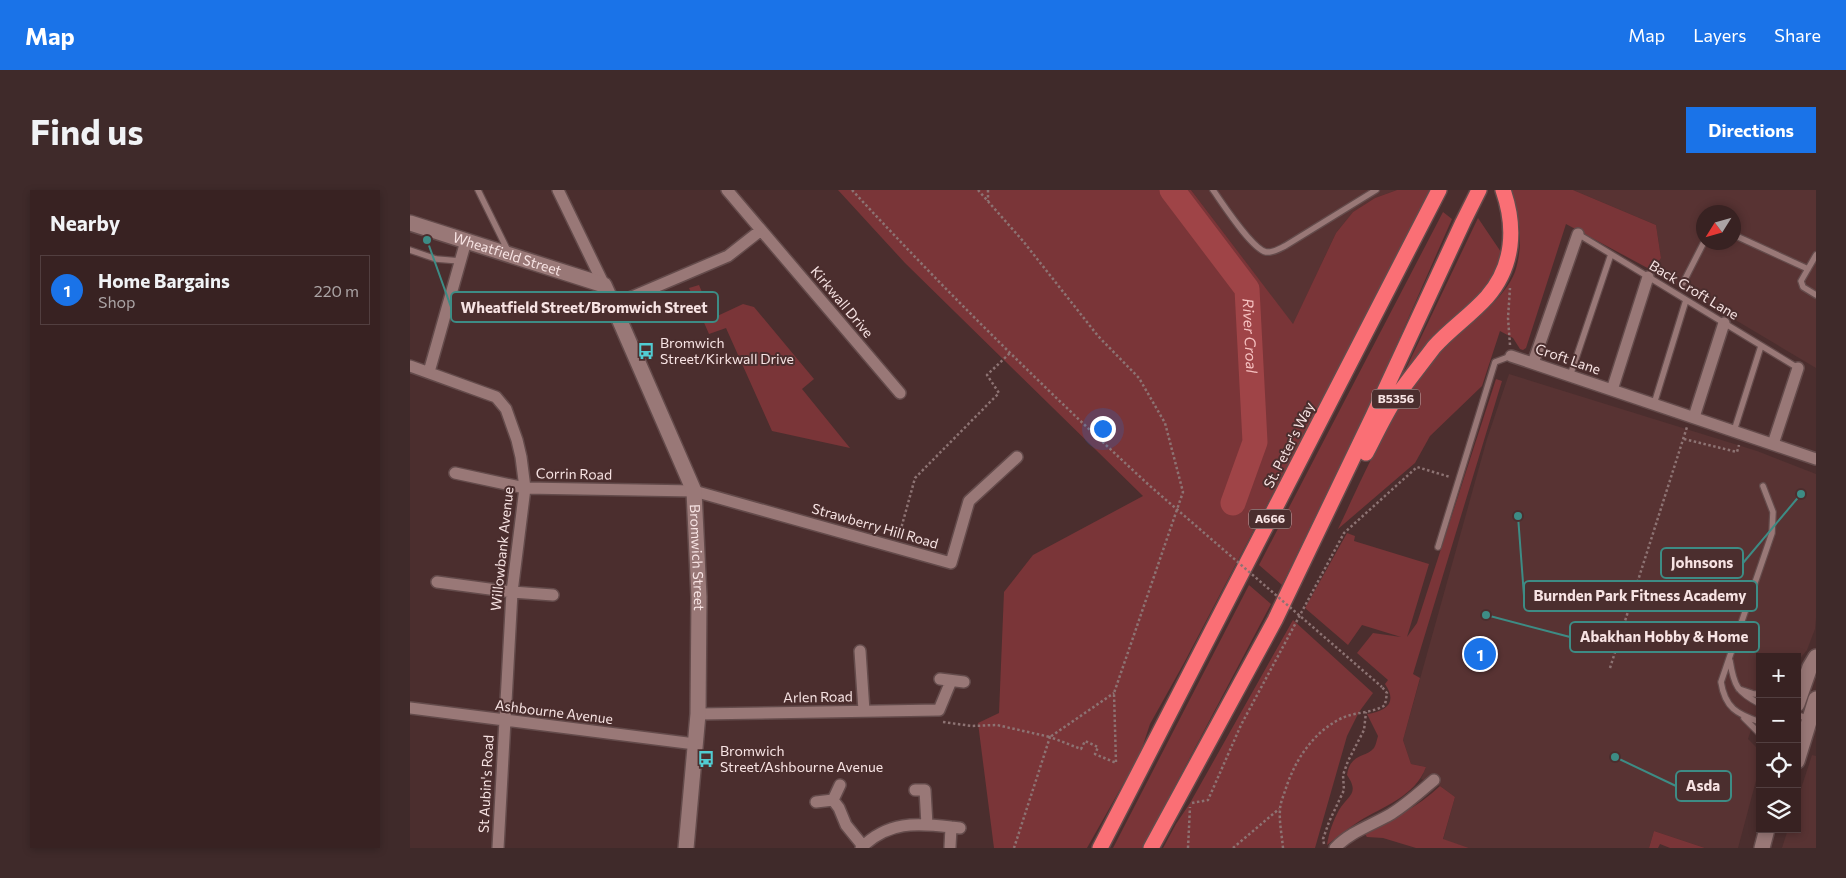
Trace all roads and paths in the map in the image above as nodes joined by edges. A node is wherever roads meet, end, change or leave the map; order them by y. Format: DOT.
graph roads {
  1 [pos="478,190"];
  2 [pos="558,190"];
  3 [pos="727,190"];
  4 [pos="852,190"];
  5 [pos="978,190"];
  6 [pos="988,190"];
  7 [pos="1213,190"];
  8 [pos="1376,190"];
  9 [pos="1439,190"];
  10 [pos="1479,190"];
  11 [pos="1503,190"];
  12 [pos="988,201"];
  13 [pos="410,223"];
  14 [pos="761,230"];
  15 [pos="1578,234"];
  16 [pos="1741,238"];
  17 [pos="466,241"];
  18 [pos="410,250"];
  19 [pos="1700,250"];
  20 [pos="1611,254"];
  21 [pos="510,255"];
  22 [pos="1816,255"];
  23 [pos="460,260"];
  24 [pos="1808,269"];
  25 [pos="1648,277"];
  26 [pos="1683,283"];
  27 [pos="604,285"];
  28 [pos="1510,288"];
  29 [pos="1816,296"];
  30 [pos="1686,300"];
  31 [pos="614,305"];
  32 [pos="1724,323"];
  33 [pos="1761,346"];
  34 [pos="1011,352"];
  35 [pos="1511,356"];
  36 [pos="1533,363"];
  37 [pos="410,366"];
  38 [pos="1798,368"];
  39 [pos="429,372"];
  40 [pos="1570,376"];
  41 [pos="1612,390"];
  42 [pos="900,393"];
  43 [pos="1654,404"];
  44 [pos="1692,417"];
  45 [pos="1738,432"];
  46 [pos="1683,439"];
  47 [pos="1773,444"];
  48 [pos="1018,457"];
  49 [pos="1816,459"];
  50 [pos="455,474"];
  51 [pos="1458,479"];
  52 [pos="1763,486"];
  53 [pos="525,488"];
  54 [pos="694,491"];
  55 [pos="896,547"];
  56 [pos="1438,547"];
  57 [pos="437,582"];
  58 [pos="512,592"];
  59 [pos="553,596"];
  60 [pos="1276,620"];
  61 [pos="860,651"];
  62 [pos="1730,659"];
  63 [pos="1808,667"];
  64 [pos="1610,668"];
  65 [pos="964,682"];
  66 [pos="1737,689"];
  67 [pos="1114,693"];
  68 [pos="1756,694"];
  69 [pos="1799,698"];
  70 [pos="1816,699"];
  71 [pos="1756,702"];
  72 [pos="410,708"];
  73 [pos="935,710"];
  74 [pos="864,711"];
  75 [pos="1366,711"];
  76 [pos="698,714"];
  77 [pos="1743,716"];
  78 [pos="1804,717"];
  79 [pos="504,721"];
  80 [pos="1756,721"];
  81 [pos="1756,730"];
  82 [pos="1801,735"];
  83 [pos="1050,737"];
  84 [pos="695,744"];
  85 [pos="1434,780"];
  86 [pos="840,785"];
  87 [pos="915,790"];
  88 [pos="834,800"];
  89 [pos="816,802"];
  90 [pos="1280,808"];
  91 [pos="927,825"];
  92 [pos="1766,833"];
  93 [pos="862,847"];
  94 [pos="950,847"];
  95 [pos="498,848"];
  96 [pos="686,848"];
  97 [pos="1014,848"];
  98 [pos="1100,848"];
  99 [pos="1151,848"];
  100 [pos="1188,848"];
  101 [pos="1233,848"];
  102 [pos="1282,848"];
  103 [pos="1324,848"];
  104 [pos="1335,848"];
  105 [pos="1762,848"];
  1 -- 21 [label="lane"];
  2 -- 27 [label="street"];
  3 -- 14 [label="street, Kirkwall Drive"];
  4 -- 34 [label="path"];
  5 -- 12 [label="path"];
  6 -- 12 [label="path"];
  7 -- 8 [label="lane"];
  9 -- 98 [label="highway, St. Peter's Way / A666"];
  10 -- 60 [label="highway"];
  11 -- 60 [label="highway, B5356"];
  12 -- 67 [label="path"];
  13 -- 17 [label="street, Wheatfield Street"];
  14 -- 31 [label="street"];
  14 -- 42 [label="street, Kirkwall Drive"];
  15 -- 20 [label="lane, Back Croft Lane"];
  15 -- 36 [label="street"];
  16 -- 24 [label="lane"];
  17 -- 21 [label="street, Wheatfield Street"];
  17 -- 23 [label="street"];
  18 -- 23 [label="lane"];
  19 -- 26 [label="lane"];
  20 -- 25 [label="lane, Back Croft Lane"];
  20 -- 40 [label="lane"];
  21 -- 27 [label="street, Wheatfield Street"];
  22 -- 24 [label="lane"];
  23 -- 39 [label="street"];
  24 -- 29 [label="lane"];
  25 -- 30 [label="lane, Back Croft Lane"];
  25 -- 41 [label="street"];
  27 -- 31 [label="street, Bromwich Street"];
  28 -- 35 [label="path"];
  30 -- 32 [label="lane, Back Croft Lane"];
  30 -- 43 [label="lane"];
  31 -- 54 [label="street, Bromwich Street"];
  32 -- 33 [label="lane, Back Croft Lane"];
  32 -- 44 [label="street"];
  33 -- 38 [label="lane, Back Croft Lane"];
  33 -- 45 [label="lane"];
  34 -- 55 [label="path"];
  34 -- 75 [label="path, bridge"];
  35 -- 36 [label="street, Croft Lane"];
  35 -- 51 [label="lane"];
  36 -- 40 [label="street, Croft Lane"];
  37 -- 39 [label="street, Willowbank Avenue"];
  38 -- 47 [label="street"];
  39 -- 53 [label="street, Willowbank Avenue"];
  40 -- 41 [label="street, Croft Lane"];
  41 -- 43 [label="street, Croft Lane"];
  43 -- 44 [label="street, Croft Lane"];
  44 -- 45 [label="street, Croft Lane"];
  44 -- 46 [label="path"];
  45 -- 46 [label="path"];
  45 -- 47 [label="street, Croft Lane"];
  46 -- 64 [label="path"];
  47 -- 49 [label="street, Croft Lane"];
  48 -- 55 [label="street, Strawberry Hill Road"];
  50 -- 53 [label="street, Corrin Road"];
  51 -- 56 [label="lane"];
  51 -- 100 [label="path"];
  52 -- 62 [label="lane"];
  53 -- 54 [label="street, Corrin Road"];
  53 -- 58 [label="street, Willowbank Avenue"];
  54 -- 55 [label="street, Strawberry Hill Road"];
  54 -- 76 [label="street, Bromwich Street"];
  57 -- 58 [label="street"];
  58 -- 59 [label="street"];
  58 -- 79 [label="street, Willowbank Avenue"];
  60 -- 99 [label="highway"];
  61 -- 74 [label="street"];
  62 -- 66 [label="lane"];
  62 -- 77 [label="lane"];
  63 -- 69 [label="street"];
  65 -- 73 [label="street"];
  66 -- 68 [label="lane"];
  66 -- 71 [label="lane"];
  67 -- 83 [label="path"];
  67 -- 83 [label="path"];
  70 -- 78 [label="street"];
  72 -- 79 [label="street, Ashbourne Avenue"];
  73 -- 74 [label="street, Arlen Road"];
  73 -- 83 [label="path"];
  74 -- 76 [label="street, Arlen Road"];
  75 -- 90 [label="path"];
  75 -- 103 [label="path"];
  76 -- 84 [label="street, Bromwich Street"];
  77 -- 80 [label="lane"];
  77 -- 81 [label="lane"];
  78 -- 82 [label="street"];
  79 -- 84 [label="street, Ashbourne Avenue"];
  79 -- 95 [label="street, St Aubin's Road"];
  83 -- 97 [label="path"];
  84 -- 96 [label="street, Bromwich Street"];
  85 -- 104 [label="street"];
  86 -- 88 [label="street"];
  87 -- 91 [label="street"];
  88 -- 89 [label="street"];
  88 -- 93 [label="street"];
  90 -- 101 [label="path"];
  90 -- 102 [label="path"];
  91 -- 93 [label="street"];
  91 -- 94 [label="street"];
  92 -- 105 [label="street"];
}
